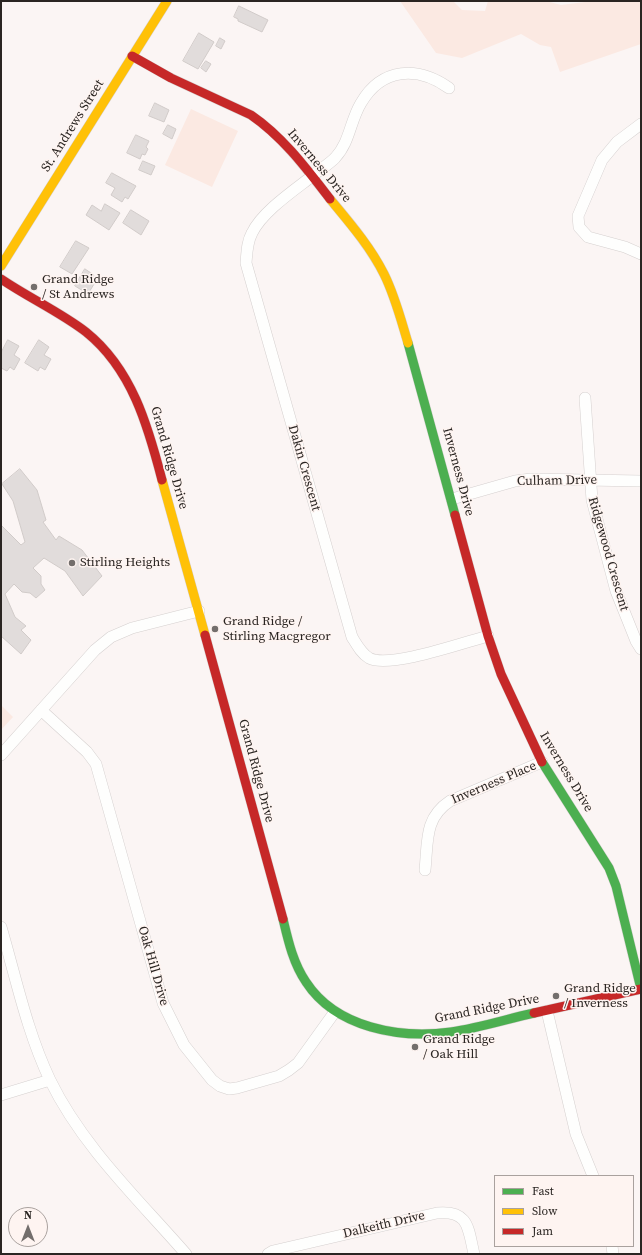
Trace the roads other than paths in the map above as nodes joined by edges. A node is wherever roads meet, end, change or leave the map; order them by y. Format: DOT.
graph roads {
  1 [pos="167,1"];
  2 [pos="132,56"];
  3 [pos="449,88"];
  4 [pos="641,124"];
  5 [pos="312,176"];
  6 [pos="641,254"];
  7 [pos="1,266"];
  8 [pos="1,279"];
  9 [pos="585,398"];
  10 [pos="589,480"];
  11 [pos="641,481"];
  12 [pos="452,499"];
  13 [pos="199,611"];
  14 [pos="488,636"];
  15 [pos="641,648"];
  16 [pos="41,710"];
  17 [pos="1,755"];
  18 [pos="542,762"];
  19 [pos="426,870"];
  20 [pos="1,926"];
  21 [pos="641,988"];
  22 [pos="547,1011"];
  23 [pos="334,1013"];
  24 [pos="50,1080"];
  25 [pos="1,1095"];
  26 [pos="593,1175"];
  27 [pos="186,1254"];
  28 [pos="268,1254"];
  29 [pos="474,1254"];
  1 -- 2 [label="street, St. Andrews Street"];
  2 -- 5 [label="street, Inverness Drive"];
  2 -- 7 [label="street, St. Andrews Street"];
  3 -- 5 [label="street, Dakin Crescent"];
  4 -- 6 [label="street"];
  5 -- 12 [label="street, Inverness Drive"];
  5 -- 14 [label="street, Dakin Crescent"];
  8 -- 13 [label="street, Grand Ridge Drive"];
  9 -- 10 [label="street, Ridgewood Crescent"];
  10 -- 11 [label="street, Culham Drive"];
  10 -- 12 [label="street, Culham Drive"];
  10 -- 15 [label="street, Ridgewood Crescent"];
  12 -- 14 [label="street, Inverness Drive"];
  13 -- 16 [label="street"];
  13 -- 23 [label="street, Grand Ridge Drive"];
  14 -- 18 [label="street, Inverness Drive"];
  16 -- 17 [label="street"];
  16 -- 23 [label="street, Oak Hill Drive"];
  18 -- 19 [label="street, Inverness Place"];
  18 -- 21 [label="street, Inverness Drive"];
  20 -- 24 [label="street"];
  21 -- 22 [label="street, Grand Ridge Drive"];
  22 -- 23 [label="street, Grand Ridge Drive"];
  22 -- 26 [label="street"];
  24 -- 25 [label="street"];
  24 -- 27 [label="street"];
  28 -- 29 [label="street, Dalkeith Drive"];
}
